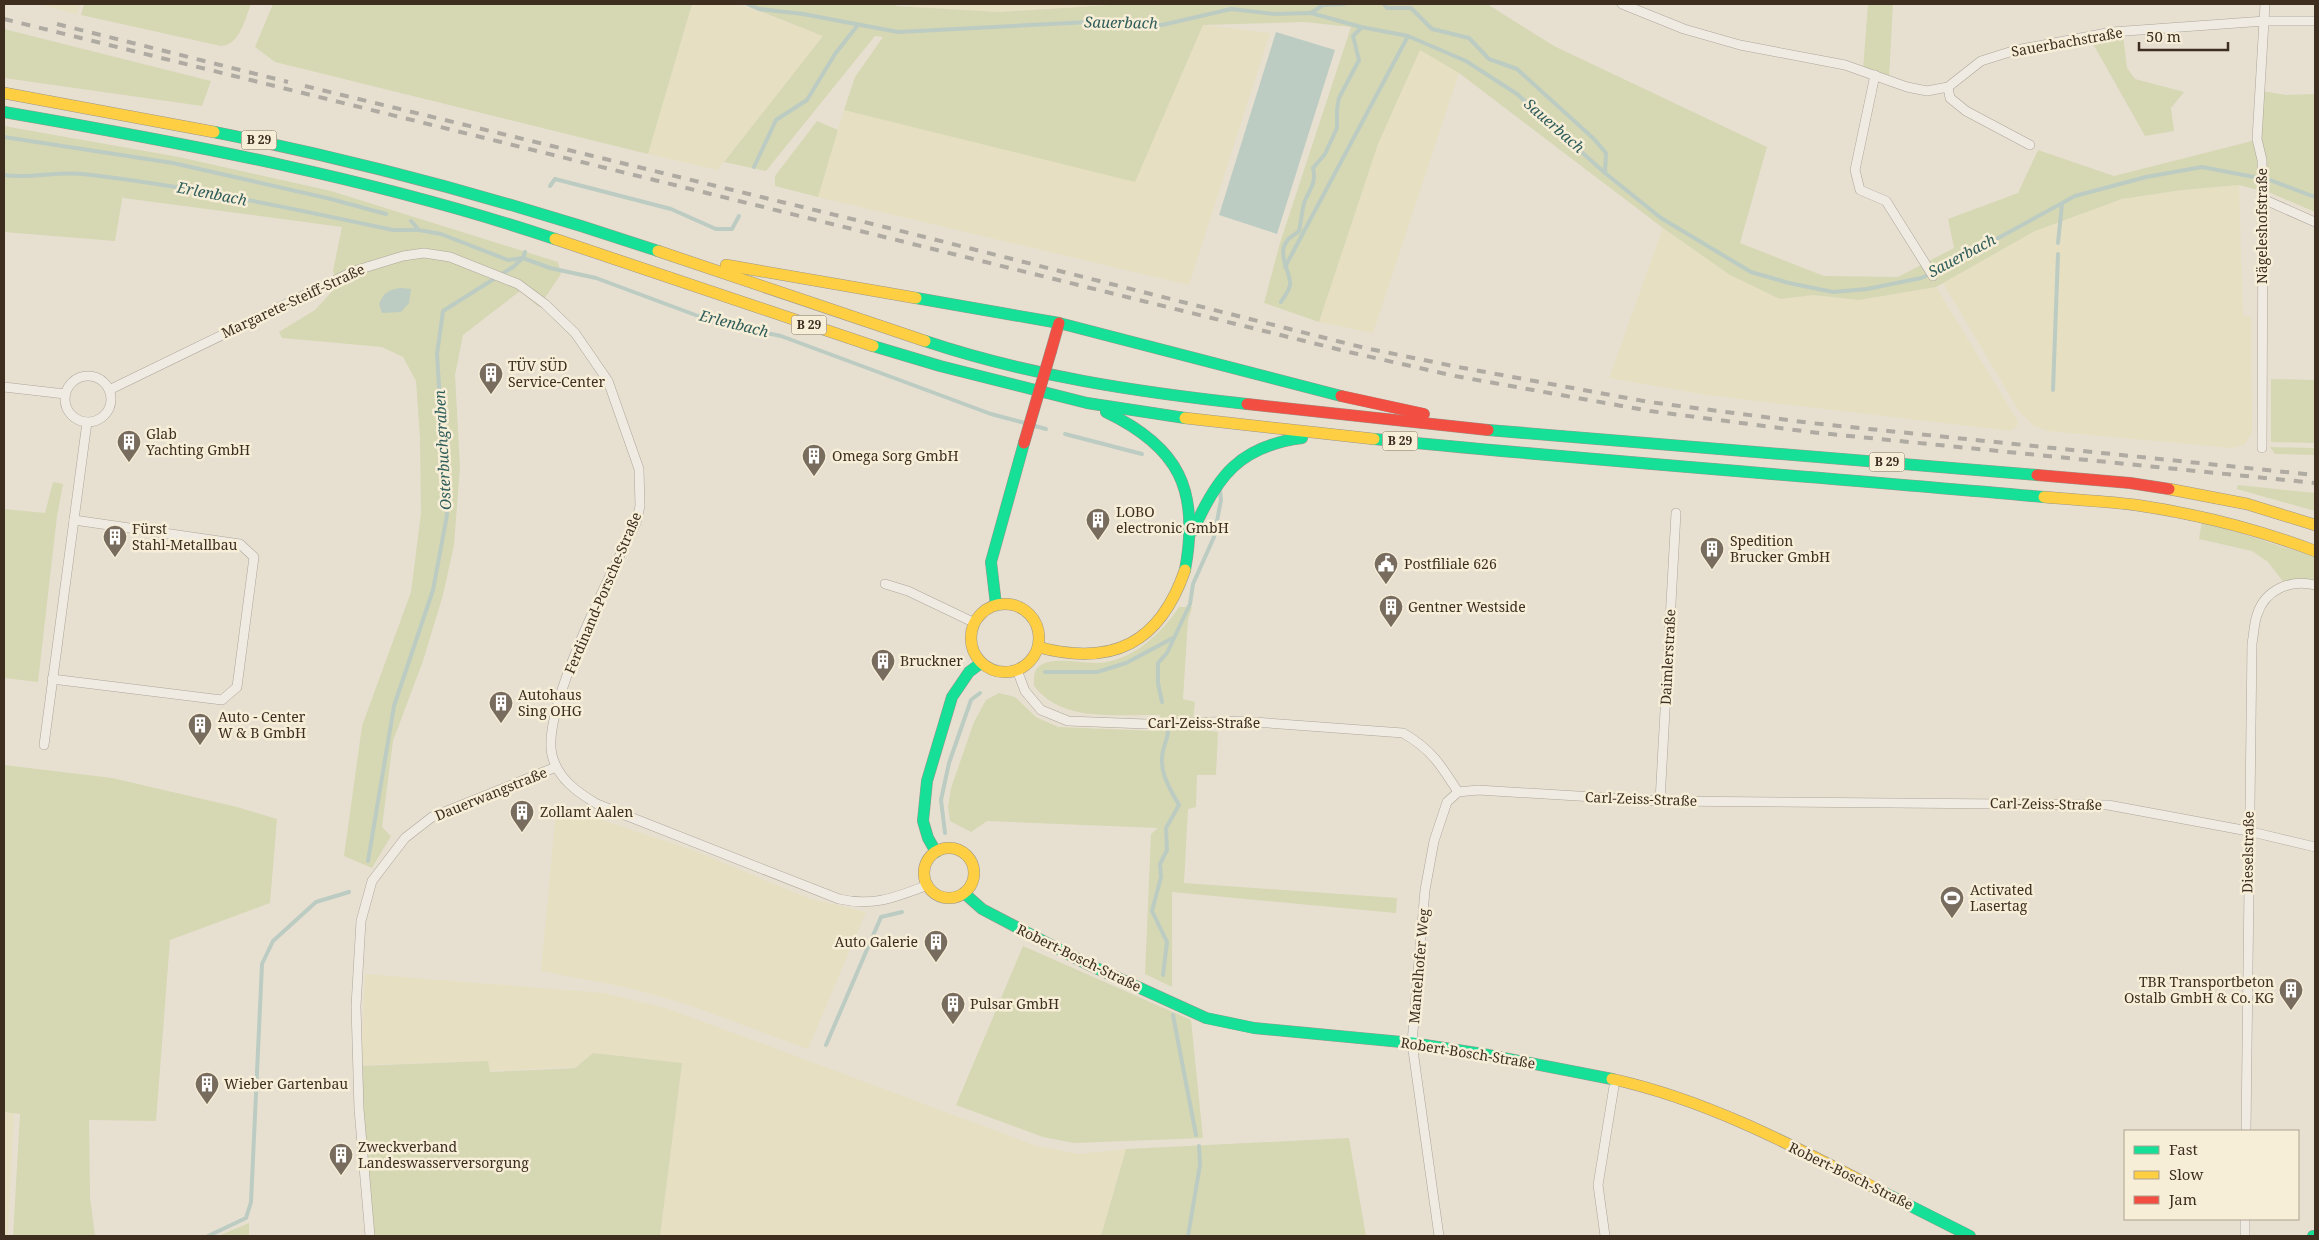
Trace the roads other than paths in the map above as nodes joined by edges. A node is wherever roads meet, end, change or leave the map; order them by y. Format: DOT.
graph roads {
  1 [pos="1622,4"];
  2 [pos="2265,4"];
  3 [pos="2265,21"];
  4 [pos="2315,21"];
  5 [pos="1875,75"];
  6 [pos="1948,87"];
  7 [pos="4,93"];
  8 [pos="4,112"];
  9 [pos="2030,145"];
  10 [pos="2263,195"];
  11 [pos="2315,222"];
  12 [pos="676,256"];
  13 [pos="1933,276"];
  14 [pos="1059,323"];
  15 [pos="4,387"];
  16 [pos="109,390"];
  17 [pos="65,394"];
  18 [pos="1087,403"];
  19 [pos="87,422"];
  20 [pos="1492,431"];
  21 [pos="1348,436"];
  22 [pos="2262,448"];
  23 [pos="640,506"];
  24 [pos="1676,513"];
  25 [pos="74,520"];
  26 [pos="2315,525"];
  27 [pos="1191,536"];
  28 [pos="2315,551"];
  29 [pos="885,584"];
  30 [pos="2315,585"];
  31 [pos="996,606"];
  32 [pos="975,622"];
  33 [pos="1038,647"];
  34 [pos="981,662"];
  35 [pos="1017,670"];
  36 [pos="52,678"];
  37 [pos="44,744"];
  38 [pos="556,767"];
  39 [pos="1458,792"];
  40 [pos="1660,801"];
  41 [pos="2248,831"];
  42 [pos="2315,847"];
  43 [pos="936,852"];
  44 [pos="928,885"];
  45 [pos="964,893"];
  46 [pos="1412,1043"];
  47 [pos="1615,1080"];
  48 [pos="2246,1130"];
  49 [pos="2245,1220"];
  50 [pos="370,1236"];
  51 [pos="1439,1236"];
  52 [pos="1605,1236"];
  53 [pos="1970,1236"];
  54 [pos="2245,1236"];
  1 -- 5 [label="street"];
  2 -- 3 [label="street, Nägeleshofstraße"];
  3 -- 4 [label="street, Sauerbachstraße"];
  3 -- 6 [label="street, Sauerbachstraße"];
  3 -- 10 [label="street, Nägeleshofstraße"];
  5 -- 6 [label="street"];
  5 -- 13 [label="street"];
  6 -- 9 [label="street"];
  7 -- 12 [label="main road, B 29"];
  8 -- 18 [label="main road, B 29"];
  10 -- 11 [label="street"];
  10 -- 22 [label="street, Nägeleshofstraße"];
  12 -- 14 [label="main road"];
  12 -- 20 [label="main road, B 29"];
  14 -- 20 [label="main road"];
  14 -- 31 [label="main road, bridge"];
  15 -- 17 [label="street"];
  16 -- 17 [label="street"];
  16 -- 19 [label="street"];
  16 -- 23 [label="street, Margarete-Steiff-Straße"];
  17 -- 19 [label="street"];
  18 -- 21 [label="main road, B 29"];
  18 -- 27 [label="main road"];
  19 -- 25 [label="street"];
  20 -- 26 [label="main road, B 29"];
  21 -- 27 [label="main road"];
  21 -- 28 [label="main road, B 29"];
  23 -- 38 [label="street, Ferdinand-Porsche-Straße"];
  24 -- 40 [label="street, Daimlerstraße"];
  25 -- 36 [label="street"];
  25 -- 36 [label="street"];
  27 -- 33 [label="main road"];
  29 -- 32 [label="street"];
  30 -- 41 [label="street, Dieselstraße"];
  31 -- 32 [label="main road"];
  31 -- 33 [label="main road"];
  32 -- 34 [label="main road"];
  33 -- 35 [label="main road"];
  34 -- 35 [label="main road"];
  34 -- 43 [label="main road"];
  35 -- 39 [label="street, Carl-Zeiss-Straße"];
  36 -- 37 [label="street"];
  38 -- 44 [label="street, Dauerwangstraße"];
  38 -- 50 [label="street, Dauerwangstraße"];
  39 -- 40 [label="street, Carl-Zeiss-Straße"];
  39 -- 46 [label="street, Mantelhofer Weg"];
  40 -- 41 [label="street, Carl-Zeiss-Straße"];
  41 -- 42 [label="street, Carl-Zeiss-Straße"];
  41 -- 48 [label="street, Dieselstraße"];
  43 -- 44 [label="main road"];
  43 -- 45 [label="main road"];
  44 -- 45 [label="main road"];
  45 -- 46 [label="main road, Robert-Bosch-Straße"];
  46 -- 47 [label="main road, Robert-Bosch-Straße"];
  46 -- 51 [label="street, Mantelhofer Weg"];
  47 -- 52 [label="street"];
  47 -- 53 [label="main road, Robert-Bosch-Straße"];
  49 -- 54 [label="street"];
}
